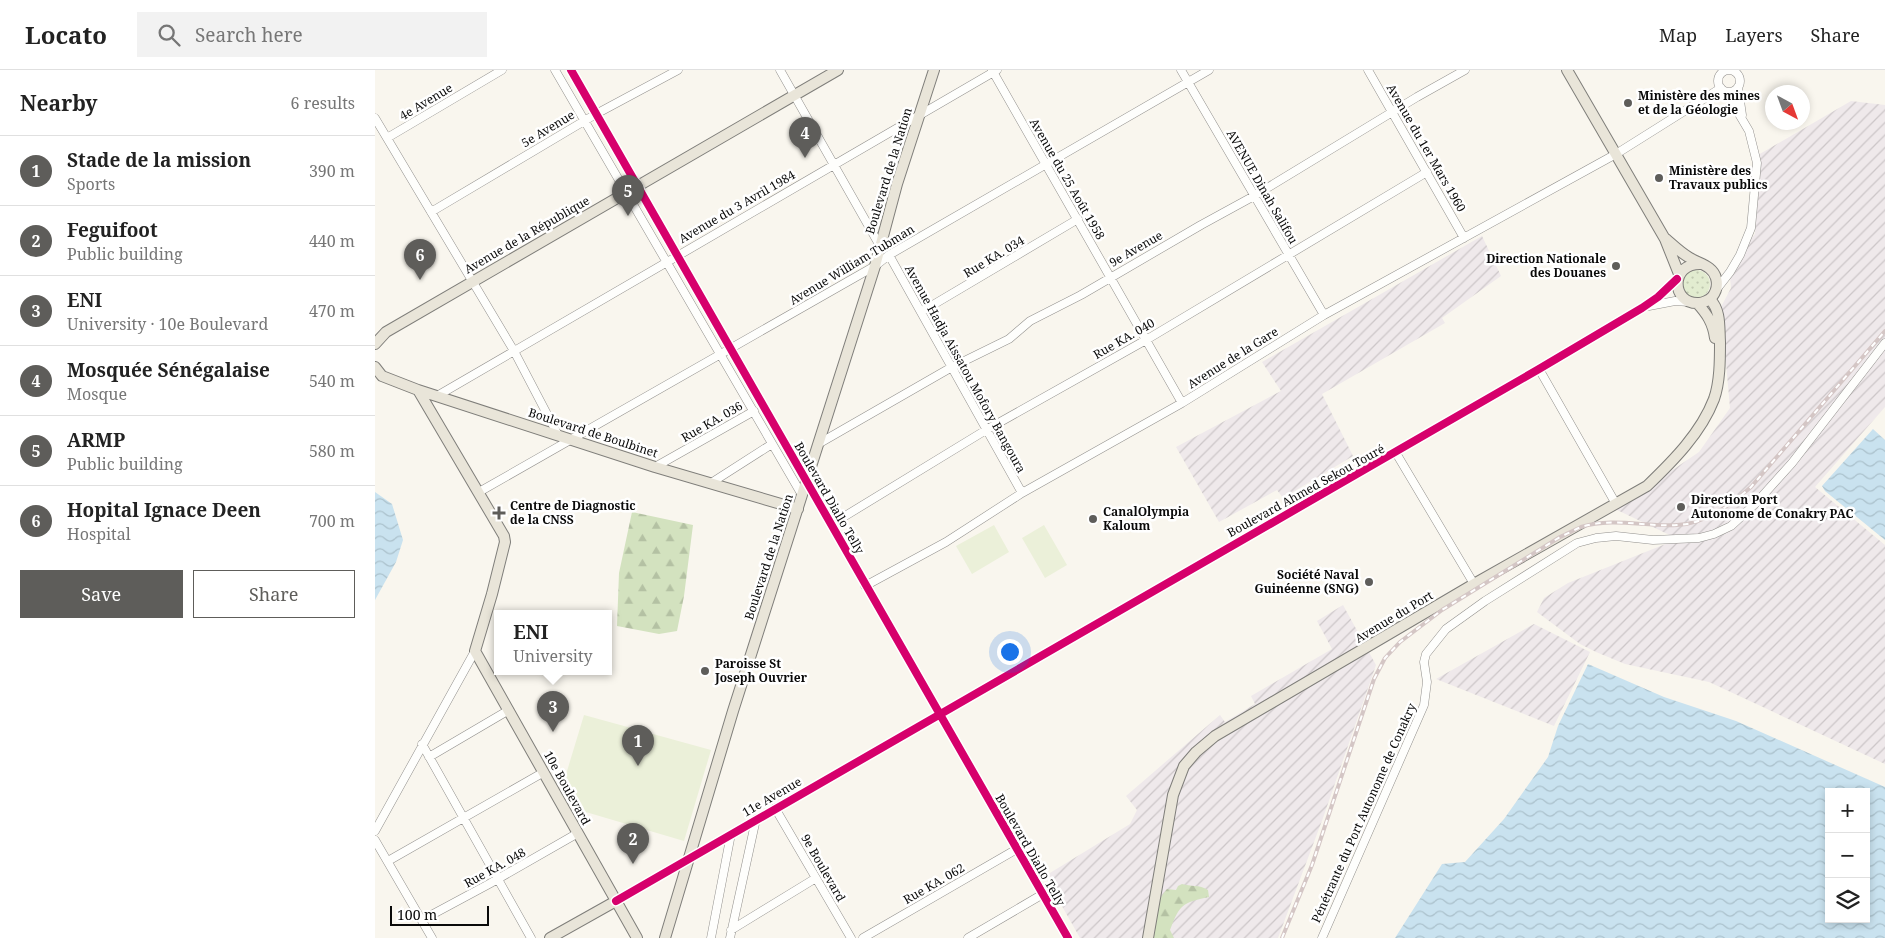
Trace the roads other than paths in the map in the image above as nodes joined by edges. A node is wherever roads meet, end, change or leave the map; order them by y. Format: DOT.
graph roads {
  1 [pos="502,70"];
  2 [pos="555,70"];
  3 [pos="571,70"];
  4 [pos="678,70"];
  5 [pos="780,70"];
  6 [pos="838,70"];
  7 [pos="934,70"];
  8 [pos="1181,70"];
  9 [pos="1209,70"];
  10 [pos="1368,70"];
  11 [pos="1465,70"];
  12 [pos="1567,70"];
  13 [pos="1733,70"];
  14 [pos="1746,70"];
  15 [pos="994,71"];
  16 [pos="1722,71"];
  17 [pos="1188,82"];
  18 [pos="1739,84"];
  19 [pos="1724,90"];
  20 [pos="795,95"];
  21 [pos="1392,112"];
  22 [pos="596,114"];
  23 [pos="919,115"];
  24 [pos="1742,117"];
  25 [pos="375,118"];
  26 [pos="584,120"];
  27 [pos="387,138"];
  28 [pos="1616,154"];
  29 [pos="834,164"];
  30 [pos="1046,164"];
  31 [pos="1427,172"];
  32 [pos="638,185"];
  33 [pos="625,192"];
  34 [pos="1254,196"];
  35 [pos="431,212"];
  36 [pos="1078,220"];
  37 [pos="1465,238"];
  38 [pos="1665,239"];
  39 [pos="880,246"];
  40 [pos="889,255"];
  41 [pos="677,256"];
  42 [pos="1289,256"];
  43 [pos="667,262"];
  44 [pos="1702,264"];
  45 [pos="875,266"];
  46 [pos="1713,272"];
  47 [pos="1730,272"];
  48 [pos="1111,277"];
  49 [pos="1678,277"];
  50 [pos="474,282"];
  51 [pos="1716,290"];
  52 [pos="1710,299"];
  53 [pos="1694,303"];
  54 [pos="1642,308"];
  55 [pos="921,312"];
  56 [pos="1324,315"];
  57 [pos="385,332"];
  58 [pos="375,338"];
  59 [pos="1146,340"];
  60 [pos="1885,342"];
  61 [pos="375,344"];
  62 [pos="731,349"];
  63 [pos="515,351"];
  64 [pos="720,354"];
  65 [pos="1720,361"];
  66 [pos="952,368"];
  67 [pos="1539,369"];
  68 [pos="377,372"];
  69 [pos="418,390"];
  70 [pos="437,396"];
  71 [pos="1182,403"];
  72 [pos="753,410"];
  73 [pos="986,430"];
  74 [pos="558,435"];
  75 [pos="570,439"];
  76 [pos="772,444"];
  77 [pos="818,444"];
  78 [pos="1396,453"];
  79 [pos="655,467"];
  80 [pos="807,481"];
  81 [pos="711,483"];
  82 [pos="479,492"];
  83 [pos="1022,493"];
  84 [pos="802,495"];
  85 [pos="1616,504"];
  86 [pos="798,509"];
  87 [pos="832,524"];
  88 [pos="1474,584"];
  89 [pos="865,586"];
  90 [pos="475,650"];
  91 [pos="509,710"];
  92 [pos="939,713"];
  93 [pos="422,744"];
  94 [pos="429,757"];
  95 [pos="544,772"];
  96 [pos="775,808"];
  97 [pos="463,818"];
  98 [pos="756,819"];
  99 [pos="375,831"];
  100 [pos="578,833"];
  101 [pos="731,834"];
  102 [pos="375,840"];
  103 [pos="1017,849"];
  104 [pos="689,858"];
  105 [pos="388,862"];
  106 [pos="816,878"];
  107 [pos="498,879"];
  108 [pos="1043,894"];
  109 [pos="616,901"];
  110 [pos="422,920"];
  111 [pos="731,934"];
  112 [pos="432,938"];
  113 [pos="531,938"];
  114 [pos="550,938"];
  115 [pos="637,938"];
  116 [pos="665,938"];
  117 [pos="711,938"];
  118 [pos="851,938"];
  119 [pos="863,938"];
  120 [pos="968,938"];
  121 [pos="1068,938"];
  122 [pos="1148,938"];
  123 [pos="1321,938"];
  1 -- 27 [label="street, 4e Avenue"];
  2 -- 26 [label="street, Boulevard Diallo Telly"];
  3 -- 22 [label="street, Boulevard Diallo Telly"];
  4 -- 22 [label="street, 5e Avenue"];
  5 -- 20 [label="street"];
  6 -- 20 [label="main road, Avenue de la République"];
  7 -- 23 [label="main road, Boulevard de la Nation"];
  8 -- 17 [label="street, AVENUE Dinah Salifou"];
  9 -- 17 [label="street, Avenue William Tubman"];
  10 -- 21 [label="street, Avenue du 1er Mars 1960"];
  11 -- 21 [label="street, 9e Avenue"];
  12 -- 28 [label="main road"];
  13 -- 16 [label="street"];
  13 -- 18 [label="street"];
  14 -- 18 [label="street"];
  15 -- 23 [label="street, Avenue du 3 Avril 1984"];
  15 -- 30 [label="street, Avenue du 25 Août 1958"];
  16 -- 19 [label="street"];
  17 -- 30 [label="street, Avenue William Tubman"];
  17 -- 34 [label="street, AVENUE Dinah Salifou"];
  18 -- 19 [label="street"];
  18 -- 24 [label="street"];
  19 -- 24 [label="street"];
  19 -- 28 [label="street, Avenue de la Gare"];
  20 -- 29 [label="street"];
  20 -- 32 [label="main road, Avenue de la République"];
  21 -- 31 [label="street, Avenue du 1er Mars 1960"];
  21 -- 34 [label="street, 9e Avenue"];
  22 -- 26 [label="street, 5e Avenue"];
  22 -- 32 [label="street, Boulevard Diallo Telly"];
  23 -- 29 [label="street, Avenue du 3 Avril 1984"];
  23 -- 39 [label="main road, Boulevard de la Nation"];
  24 -- 47 [label="street"];
  25 -- 27 [label="street"];
  26 -- 33 [label="street, Boulevard Diallo Telly"];
  26 -- 35 [label="street, 5e Avenue"];
  27 -- 35 [label="street"];
  28 -- 37 [label="street, Avenue de la Gare"];
  28 -- 38 [label="main road"];
  29 -- 39 [label="street"];
  29 -- 41 [label="street, Avenue du 3 Avril 1984"];
  30 -- 36 [label="street, Avenue du 25 Août 1958"];
  30 -- 40 [label="street, Avenue William Tubman"];
  31 -- 37 [label="street, Avenue du 1er Mars 1960"];
  31 -- 42 [label="street, Rue KA. 040"];
  32 -- 33 [label="main road, Avenue de la République"];
  32 -- 41 [label="street, Boulevard Diallo Telly"];
  33 -- 43 [label="street, Boulevard Diallo Telly"];
  33 -- 50 [label="main road, Avenue de la République"];
  34 -- 42 [label="street, AVENUE Dinah Salifou"];
  34 -- 48 [label="street, 9e Avenue"];
  35 -- 50 [label="street"];
  36 -- 48 [label="street, Avenue du 25 Août 1958"];
  36 -- 55 [label="street, Rue KA. 034"];
  37 -- 56 [label="street, Avenue de la Gare"];
  38 -- 44 [label="main road"];
  38 -- 49 [label="main road"];
  39 -- 45 [label="main road, Boulevard de la Nation"];
  40 -- 45 [label="street, Avenue William Tubman"];
  40 -- 55 [label="street, Avenue Hadja Aissatou Mofory Bangoura"];
  41 -- 43 [label="street, Avenue du 3 Avril 1984"];
  41 -- 62 [label="street, Boulevard Diallo Telly"];
  42 -- 56 [label="street, AVENUE Dinah Salifou"];
  42 -- 59 [label="street, Rue KA. 040"];
  43 -- 63 [label="street, Avenue du 3 Avril 1984"];
  43 -- 64 [label="street, Boulevard Diallo Telly"];
  44 -- 46 [label="main road"];
  44 -- 49 [label="main road"];
  45 -- 62 [label="street, Avenue William Tubman"];
  45 -- 77 [label="main road, Boulevard de la Nation"];
  46 -- 47 [label="street"];
  46 -- 51 [label="main road"];
  47 -- 51 [label="street"];
  48 -- 59 [label="street, Avenue du 25 Août 1958"];
  48 -- 66 [label="street, 9e Avenue"];
  49 -- 53 [label="main road"];
  49 -- 54 [label="street, Boulevard Ahmed Sekou Touré"];
  50 -- 57 [label="main road, Avenue de la République"];
  50 -- 63 [label="street"];
  51 -- 52 [label="main road"];
  52 -- 53 [label="main road"];
  52 -- 65 [label="main road, Avenue du Port"];
  53 -- 54 [label="street, Boulevard Ahmed Sekou Touré"];
  53 -- 65 [label="main road, Avenue du Port"];
  54 -- 67 [label="street, Boulevard Ahmed Sekou Touré"];
  55 -- 66 [label="street, Avenue Hadja Aissatou Mofory Bangoura"];
  56 -- 71 [label="street, Avenue de la Gare"];
  57 -- 58 [label="street, Avenue de la République"];
  57 -- 61 [label="main road, Avenue de la République"];
  59 -- 71 [label="street, Avenue du 25 Août 1958"];
  59 -- 73 [label="street, Rue KA. 040"];
  60 -- 123 [label="street, Pénétrante du Port Autonome de Conakry"];
  62 -- 64 [label="street, Avenue William Tubman"];
  62 -- 80 [label="street, Boulevard Diallo Telly"];
  63 -- 70 [label="street, Avenue du 3 Avril 1984"];
  63 -- 74 [label="street"];
  64 -- 72 [label="street, Boulevard Diallo Telly"];
  64 -- 75 [label="street, Avenue William Tubman"];
  65 -- 85 [label="main road, Avenue du Port"];
  66 -- 73 [label="street, Avenue Hadja Aissatou Mofory Bangoura"];
  66 -- 77 [label="street, 9e Avenue"];
  67 -- 78 [label="street, Boulevard Ahmed Sekou Touré"];
  67 -- 85 [label="street"];
  68 -- 69 [label="main road, Boulevard de Boulbinet"];
  69 -- 70 [label="main road, Boulevard de Boulbinet"];
  69 -- 82 [label="main road"];
  70 -- 74 [label="main road, Boulevard de Boulbinet"];
  71 -- 83 [label="street, Avenue de la Gare"];
  72 -- 76 [label="street, Boulevard Diallo Telly"];
  72 -- 79 [label="street, Rue KA. 036"];
  73 -- 83 [label="street, Avenue Hadja Aissatou Mofory Bangoura"];
  73 -- 87 [label="street, Rue KA. 040"];
  74 -- 75 [label="main road, Boulevard de Boulbinet"];
  75 -- 79 [label="main road, Boulevard de Boulbinet"];
  75 -- 82 [label="street, Avenue William Tubman"];
  76 -- 81 [label="street"];
  76 -- 84 [label="street, Boulevard Diallo Telly"];
  77 -- 80 [label="main road, Boulevard de la Nation"];
  78 -- 88 [label="street"];
  78 -- 92 [label="street, Boulevard Ahmed Sekou Touré"];
  79 -- 81 [label="main road, Boulevard de Boulbinet"];
  80 -- 84 [label="main road, Boulevard de la Nation"];
  80 -- 87 [label="street, Boulevard Diallo Telly"];
  81 -- 86 [label="main road, Boulevard de Boulbinet"];
  82 -- 90 [label="main road"];
  83 -- 89 [label="street, Avenue de la Gare"];
  84 -- 86 [label="main road, Boulevard de la Nation"];
  85 -- 88 [label="main road, Avenue du Port"];
  86 -- 104 [label="main road, Boulevard de la Nation"];
  87 -- 89 [label="street, Boulevard Diallo Telly"];
  88 -- 122 [label="main road, Avenue du Port"];
  89 -- 92 [label="street, Boulevard Diallo Telly"];
  90 -- 91 [label="main road, 10e Boulevard"];
  90 -- 93 [label="street"];
  91 -- 94 [label="street"];
  91 -- 95 [label="main road, 10e Boulevard"];
  92 -- 96 [label="street, 11e Avenue"];
  92 -- 103 [label="street, Boulevard Diallo Telly"];
  93 -- 94 [label="street"];
  93 -- 99 [label="street"];
  94 -- 97 [label="street"];
  95 -- 97 [label="street"];
  95 -- 100 [label="main road, 10e Boulevard"];
  96 -- 98 [label="street, 11e Avenue"];
  96 -- 106 [label="street, 9e Boulevard"];
  97 -- 105 [label="street"];
  97 -- 107 [label="street"];
  98 -- 101 [label="street, 11e Avenue"];
  98 -- 111 [label="street"];
  100 -- 107 [label="street, Rue KA. 048"];
  100 -- 109 [label="main road, 10e Boulevard"];
  101 -- 104 [label="street, 11e Avenue"];
  101 -- 117 [label="street"];
  102 -- 105 [label="street"];
  103 -- 108 [label="street, Boulevard Diallo Telly"];
  103 -- 119 [label="street, Rue KA. 062"];
  104 -- 109 [label="street, 11e Avenue"];
  104 -- 116 [label="main road, Boulevard de la Nation"];
  105 -- 110 [label="street"];
  106 -- 111 [label="street"];
  106 -- 118 [label="street, 9e Boulevard"];
  107 -- 110 [label="street, Rue KA. 048"];
  107 -- 113 [label="street"];
  108 -- 120 [label="street"];
  108 -- 121 [label="street, Boulevard Diallo Telly"];
  109 -- 114 [label="main road, 11e Avenue"];
  109 -- 115 [label="main road, 10e Boulevard"];
  110 -- 112 [label="street"];
}
